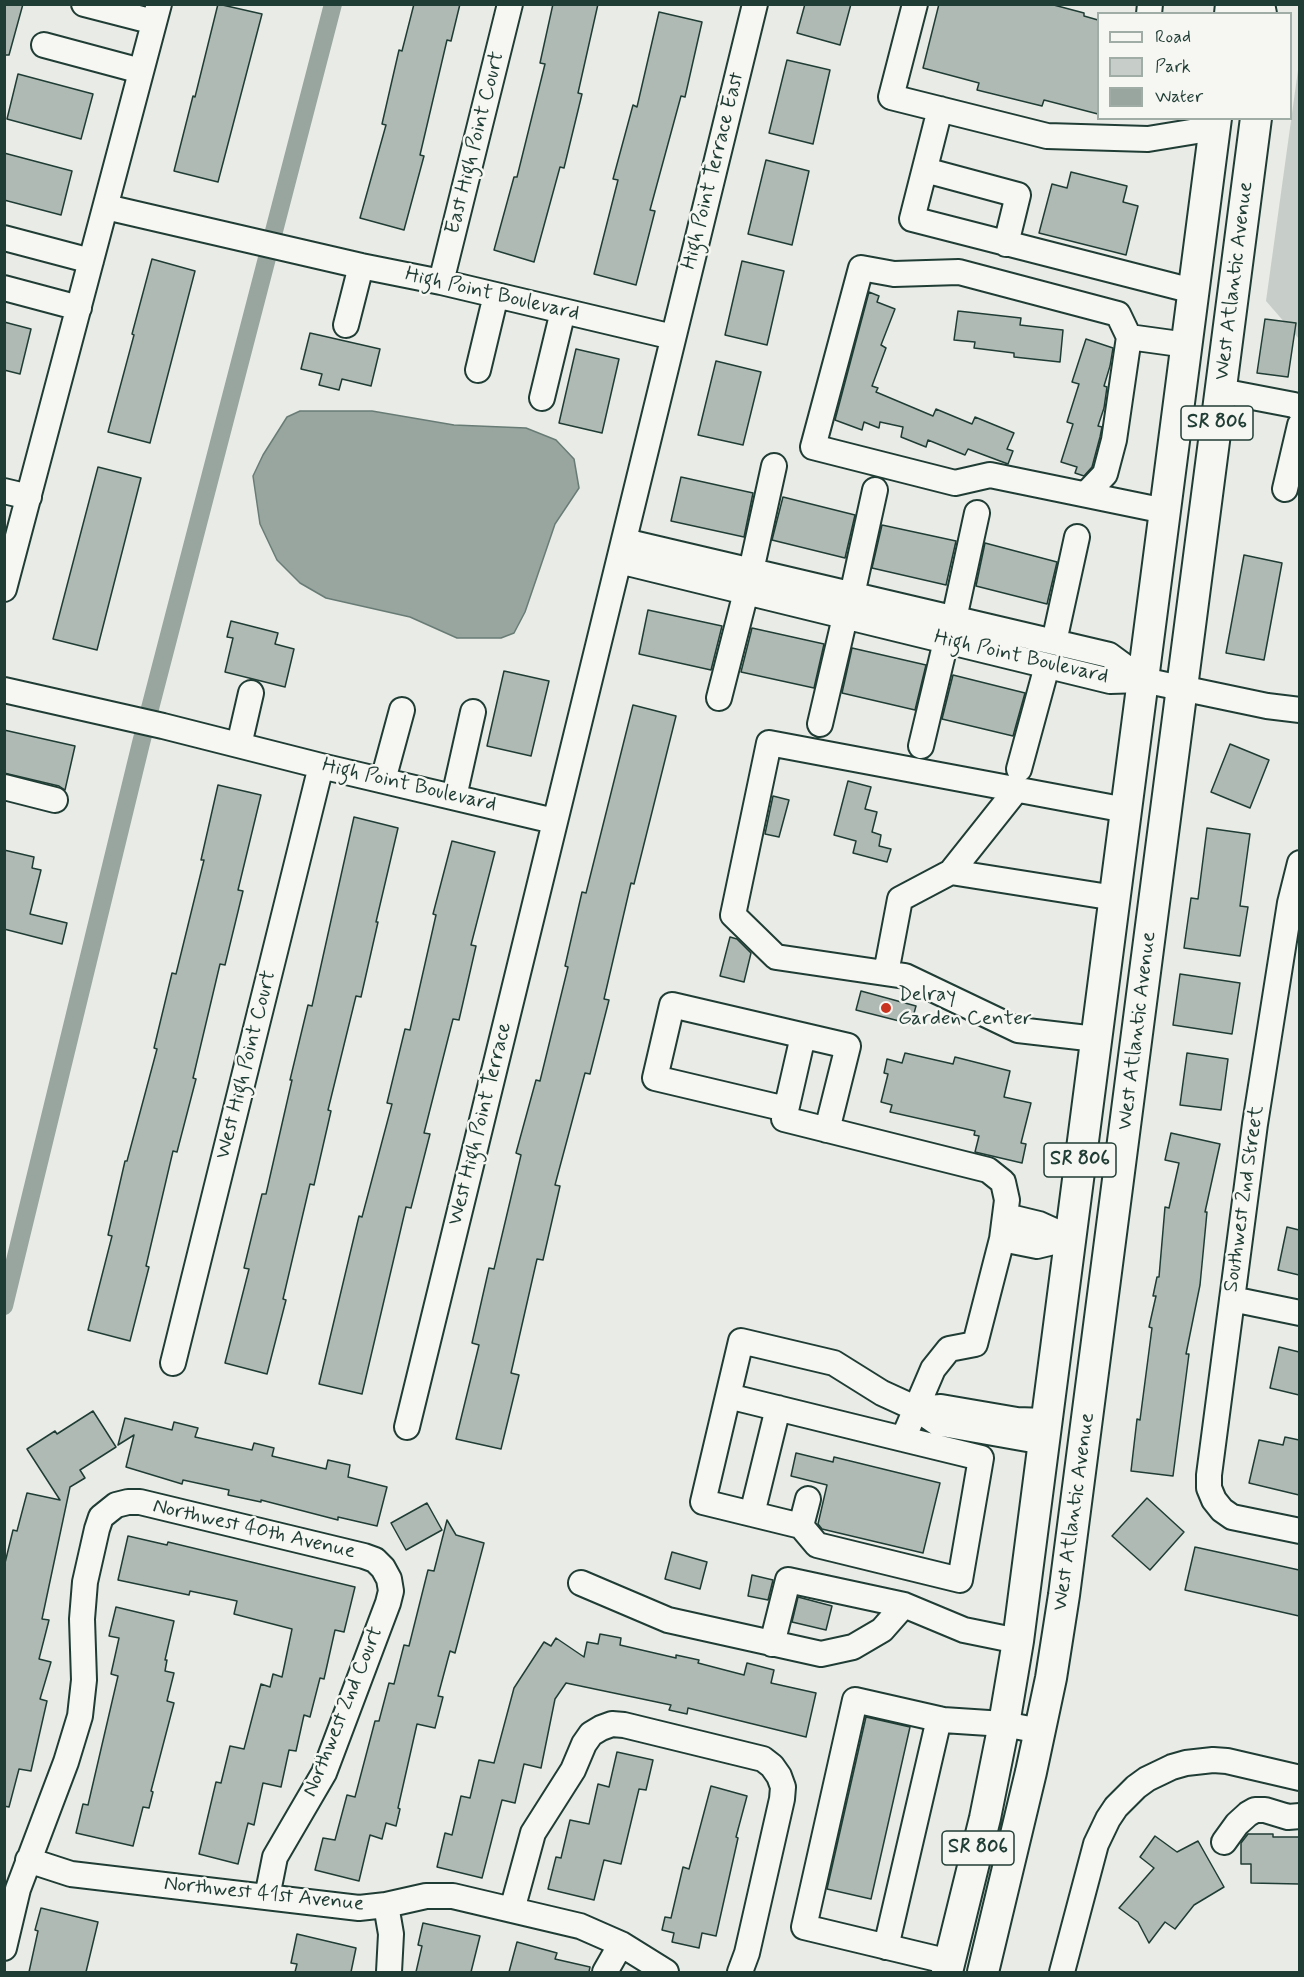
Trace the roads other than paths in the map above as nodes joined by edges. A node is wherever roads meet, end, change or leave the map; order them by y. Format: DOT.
graph roads {
  1 [pos="84,4"];
  2 [pos="510,4"];
  3 [pos="754,4"];
  4 [pos="915,4"];
  5 [pos="156,13"];
  6 [pos="44,45"];
  7 [pos="141,71"];
  8 [pos="940,109"];
  9 [pos="1256,120"];
  10 [pos="1215,123"];
  11 [pos="1137,129"];
  12 [pos="925,170"];
  13 [pos="106,207"];
  14 [pos="4,238"];
  15 [pos="1006,244"];
  16 [pos="91,261"];
  17 [pos="361,266"];
  18 [pos="441,282"];
  19 [pos="4,288"];
  20 [pos="1193,291"];
  21 [pos="496,296"];
  22 [pos="79,308"];
  23 [pos="563,311"];
  24 [pos="346,325"];
  25 [pos="1129,337"];
  26 [pos="673,338"];
  27 [pos="1187,345"];
  28 [pos="478,370"];
  29 [pos="1221,391"];
  30 [pos="542,398"];
  31 [pos="1299,409"];
  32 [pos="1299,425"];
  33 [pos="774,465"];
  34 [pos="1285,489"];
  35 [pos="875,490"];
  36 [pos="4,491"];
  37 [pos="1086,494"];
  38 [pos="29,497"];
  39 [pos="1165,511"];
  40 [pos="977,513"];
  41 [pos="1077,537"];
  42 [pos="10,544"];
  43 [pos="621,551"];
  44 [pos="749,582"];
  45 [pos="4,589"];
  46 [pos="849,606"];
  47 [pos="950,630"];
  48 [pos="1054,642"];
  49 [pos="1047,666"];
  50 [pos="1143,680"];
  51 [pos="1182,687"];
  52 [pos="4,690"];
  53 [pos="251,693"];
  54 [pos="719,698"];
  55 [pos="402,710"];
  56 [pos="1299,710"];
  57 [pos="473,712"];
  58 [pos="820,724"];
  59 [pos="239,745"];
  60 [pos="921,746"];
  61 [pos="321,766"];
  62 [pos="1018,779"];
  63 [pos="383,780"];
  64 [pos="4,787"];
  65 [pos="454,797"];
  66 [pos="55,800"];
  67 [pos="1126,810"];
  68 [pos="554,820"];
  69 [pos="1299,863"];
  70 [pos="951,872"];
  71 [pos="1115,898"];
  72 [pos="886,973"];
  73 [pos="1289,977"];
  74 [pos="803,1036"];
  75 [pos="1096,1040"];
  76 [pos="786,1108"];
  77 [pos="827,1130"];
  78 [pos="1004,1228"];
  79 [pos="1070,1238"];
  80 [pos="1110,1244"];
  81 [pos="1232,1299"];
  82 [pos="1299,1313"];
  83 [pos="173,1363"];
  84 [pos="728,1396"];
  85 [pos="778,1408"];
  86 [pos="917,1409"];
  87 [pos="407,1427"];
  88 [pos="1045,1431"];
  89 [pos="903,1438"];
  90 [pos="808,1498"];
  91 [pos="752,1514"];
  92 [pos="801,1526"];
  93 [pos="1299,1531"];
  94 [pos="581,1583"];
  95 [pos="391,1591"];
  96 [pos="904,1605"];
  97 [pos="1018,1641"];
  98 [pos="772,1644"];
  99 [pos="939,1719"];
  100 [pos="1004,1724"];
  101 [pos="1040,1731"];
  102 [pos="1299,1778"];
  103 [pos="1299,1816"];
  104 [pos="1224,1842"];
  105 [pos="28,1860"];
  106 [pos="267,1897"];
  107 [pos="386,1905"];
  108 [pos="512,1910"];
  109 [pos="621,1944"];
  110 [pos="886,1947"];
  111 [pos="4,1948"];
  112 [pos="949,1967"];
  113 [pos="389,1972"];
  114 [pos="605,1972"];
  115 [pos="666,1972"];
  116 [pos="740,1972"];
  117 [pos="983,1972"];
  118 [pos="1062,1972"];
  1 -- 5 [label="street"];
  2 -- 18 [label="street, East High Point Court"];
  3 -- 26 [label="street, High Point Terrace East"];
  4 -- 8 [label="street"];
  5 -- 7 [label="street"];
  6 -- 7 [label="street"];
  7 -- 13 [label="street"];
  8 -- 11 [label="street"];
  8 -- 12 [label="street"];
  9 -- 29 [label="main road, West Atlantic Avenue / SR 806"];
  10 -- 11 [label="street"];
  10 -- 20 [label="main road, West Atlantic Avenue / SR 806"];
  12 -- 15 [label="street"];
  12 -- 15 [label="street"];
  13 -- 16 [label="street"];
  13 -- 17 [label="street, High Point Boulevard"];
  14 -- 16 [label="street"];
  15 -- 20 [label="street"];
  16 -- 22 [label="street"];
  17 -- 18 [label="street, High Point Boulevard"];
  17 -- 24 [label="street"];
  18 -- 21 [label="street, High Point Boulevard"];
  19 -- 22 [label="street"];
  20 -- 27 [label="main road, West Atlantic Avenue / SR 806"];
  21 -- 23 [label="street, High Point Boulevard"];
  21 -- 28 [label="street"];
  22 -- 38 [label="street"];
  23 -- 26 [label="street, High Point Boulevard"];
  23 -- 30 [label="street"];
  25 -- 27 [label="street"];
  25 -- 37 [label="street"];
  25 -- 37 [label="street"];
  26 -- 43 [label="street"];
  27 -- 39 [label="main road, West Atlantic Avenue / SR 806"];
  29 -- 31 [label="street"];
  29 -- 51 [label="main road, West Atlantic Avenue / SR 806"];
  32 -- 34 [label="street"];
  33 -- 44 [label="street"];
  35 -- 46 [label="street"];
  36 -- 38 [label="street"];
  37 -- 39 [label="street"];
  38 -- 42 [label="street"];
  39 -- 50 [label="main road, West Atlantic Avenue / SR 806"];
  40 -- 47 [label="street"];
  41 -- 48 [label="street"];
  42 -- 45 [label="street"];
  43 -- 44 [label="street, High Point Boulevard"];
  43 -- 68 [label="street"];
  44 -- 46 [label="street, High Point Boulevard"];
  44 -- 54 [label="street"];
  46 -- 47 [label="street, High Point Boulevard"];
  46 -- 58 [label="street"];
  47 -- 48 [label="street, High Point Boulevard"];
  47 -- 49 [label="street, High Point Boulevard"];
  47 -- 60 [label="street"];
  48 -- 50 [label="street, High Point Boulevard"];
  49 -- 50 [label="street, High Point Boulevard"];
  49 -- 62 [label="street"];
  50 -- 51 [label="street"];
  50 -- 67 [label="main road, West Atlantic Avenue / SR 806"];
  51 -- 56 [label="street"];
  51 -- 80 [label="main road, West Atlantic Avenue / SR 806"];
  52 -- 59 [label="street, High Point Boulevard"];
  53 -- 59 [label="street"];
  55 -- 63 [label="street"];
  57 -- 65 [label="street"];
  59 -- 61 [label="street, High Point Boulevard"];
  61 -- 63 [label="street, High Point Boulevard"];
  61 -- 83 [label="street, West High Point Court"];
  62 -- 67 [label="street"];
  62 -- 70 [label="street"];
  62 -- 72 [label="street"];
  63 -- 65 [label="street, High Point Boulevard"];
  64 -- 66 [label="street"];
  65 -- 68 [label="street, High Point Boulevard"];
  67 -- 71 [label="main road, West Atlantic Avenue / SR 806"];
  68 -- 87 [label="street, West High Point Terrace"];
  69 -- 73 [label="street, Southwest 2nd Street"];
  70 -- 71 [label="street"];
  70 -- 72 [label="street"];
  71 -- 75 [label="main road, West Atlantic Avenue / SR 806"];
  72 -- 75 [label="street"];
  73 -- 81 [label="street, Southwest 2nd Street"];
  74 -- 76 [label="street"];
  74 -- 76 [label="street"];
  74 -- 77 [label="street"];
  75 -- 79 [label="main road, West Atlantic Avenue / SR 806"];
  76 -- 77 [label="street"];
  77 -- 78 [label="street"];
  78 -- 79 [label="street"];
  78 -- 86 [label="street"];
  79 -- 80 [label="main road"];
  79 -- 88 [label="main road, West Atlantic Avenue / SR 806"];
  80 -- 101 [label="main road, West Atlantic Avenue / SR 806"];
  81 -- 82 [label="street"];
  81 -- 93 [label="street, Southwest 2nd Street"];
  84 -- 85 [label="street"];
  84 -- 86 [label="street"];
  84 -- 91 [label="street"];
  85 -- 89 [label="street"];
  85 -- 91 [label="street"];
  86 -- 88 [label="street"];
  86 -- 89 [label="street"];
  88 -- 97 [label="main road, West Atlantic Avenue / SR 806"];
  89 -- 92 [label="street"];
  90 -- 92 [label="street"];
  91 -- 92 [label="street"];
  94 -- 98 [label="street"];
  95 -- 105 [label="street, Northwest 40th Avenue"];
  95 -- 106 [label="street, Northwest 2nd Court"];
  96 -- 97 [label="street"];
  96 -- 98 [label="street"];
  96 -- 98 [label="street"];
  97 -- 100 [label="main road, West Atlantic Avenue / SR 806"];
  99 -- 100 [label="street"];
  99 -- 110 [label="street"];
  99 -- 110 [label="street"];
  100 -- 101 [label="street"];
  100 -- 112 [label="main road, West Atlantic Avenue / SR 806"];
  101 -- 117 [label="main road, West Atlantic Avenue / SR 806"];
  102 -- 118 [label="street"];
  103 -- 104 [label="street"];
  105 -- 106 [label="street, Northwest 41st Avenue"];
  105 -- 111 [label="street"];
  106 -- 107 [label="street, Northwest 41st Avenue"];
  107 -- 108 [label="street, Northwest 41st Avenue"];
  107 -- 113 [label="street"];
  108 -- 109 [label="street, Northwest 41st Avenue"];
  108 -- 116 [label="street"];
  109 -- 114 [label="street"];
  109 -- 115 [label="street, Northwest 41st Avenue"];
  110 -- 112 [label="street"];
}
